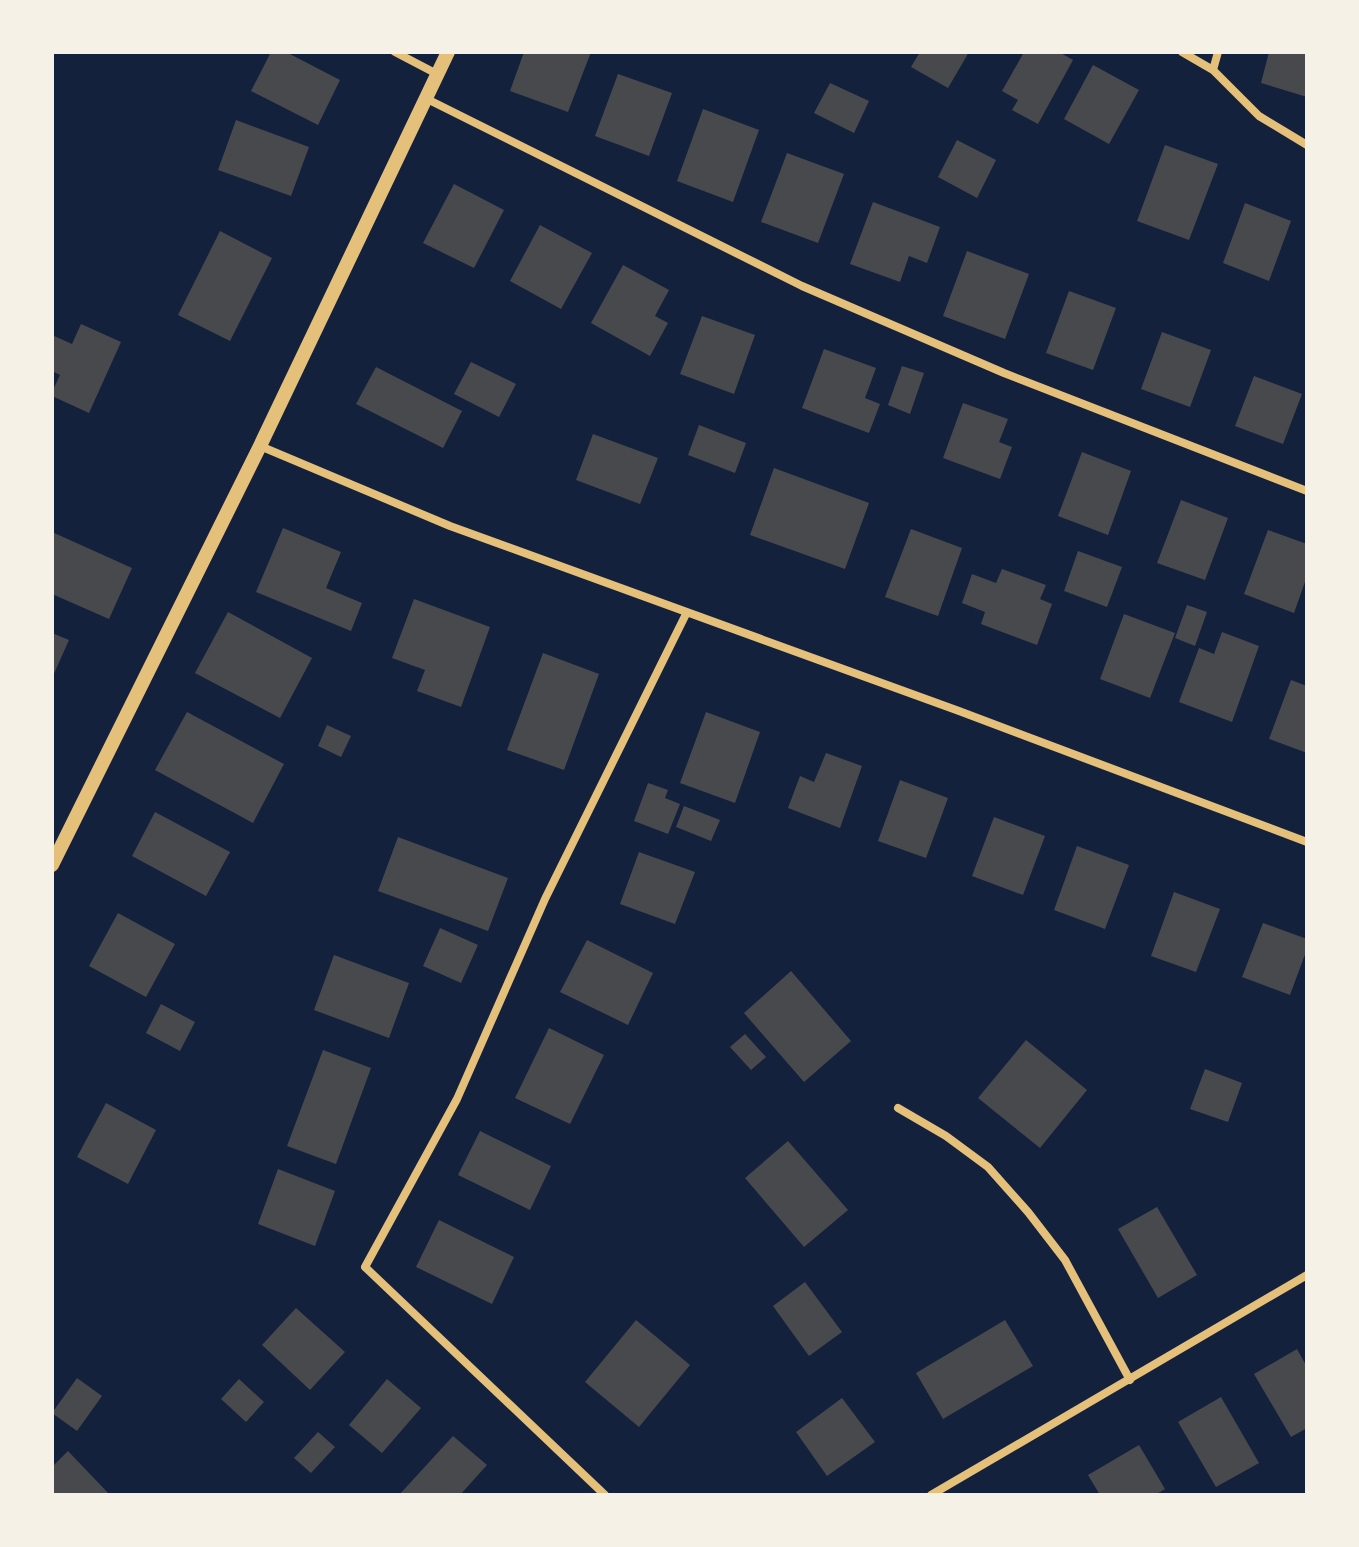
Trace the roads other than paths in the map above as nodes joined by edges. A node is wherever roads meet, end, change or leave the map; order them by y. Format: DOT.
graph roads {
  1 [pos="395,52"];
  2 [pos="448,52"];
  3 [pos="1182,52"];
  4 [pos="1218,52"];
  5 [pos="1213,70"];
  6 [pos="437,74"];
  7 [pos="425,98"];
  8 [pos="1307,145"];
  9 [pos="260,446"];
  10 [pos="1307,491"];
  11 [pos="687,612"];
  12 [pos="1307,842"];
  13 [pos="52,865"];
  14 [pos="898,1108"];
  15 [pos="1307,1275"];
  16 [pos="1130,1380"];
  17 [pos="605,1495"];
  18 [pos="931,1495"];
  1 -- 6 [label="street"];
  2 -- 6 [label="street"];
  3 -- 5 [label="street"];
  4 -- 5 [label="street"];
  5 -- 8 [label="street"];
  6 -- 7 [label="street"];
  7 -- 9 [label="street"];
  7 -- 10 [label="street"];
  9 -- 11 [label="street"];
  9 -- 13 [label="street"];
  11 -- 12 [label="street"];
  11 -- 17 [label="street"];
  14 -- 16 [label="street"];
  15 -- 16 [label="street"];
  16 -- 18 [label="street"];
}
